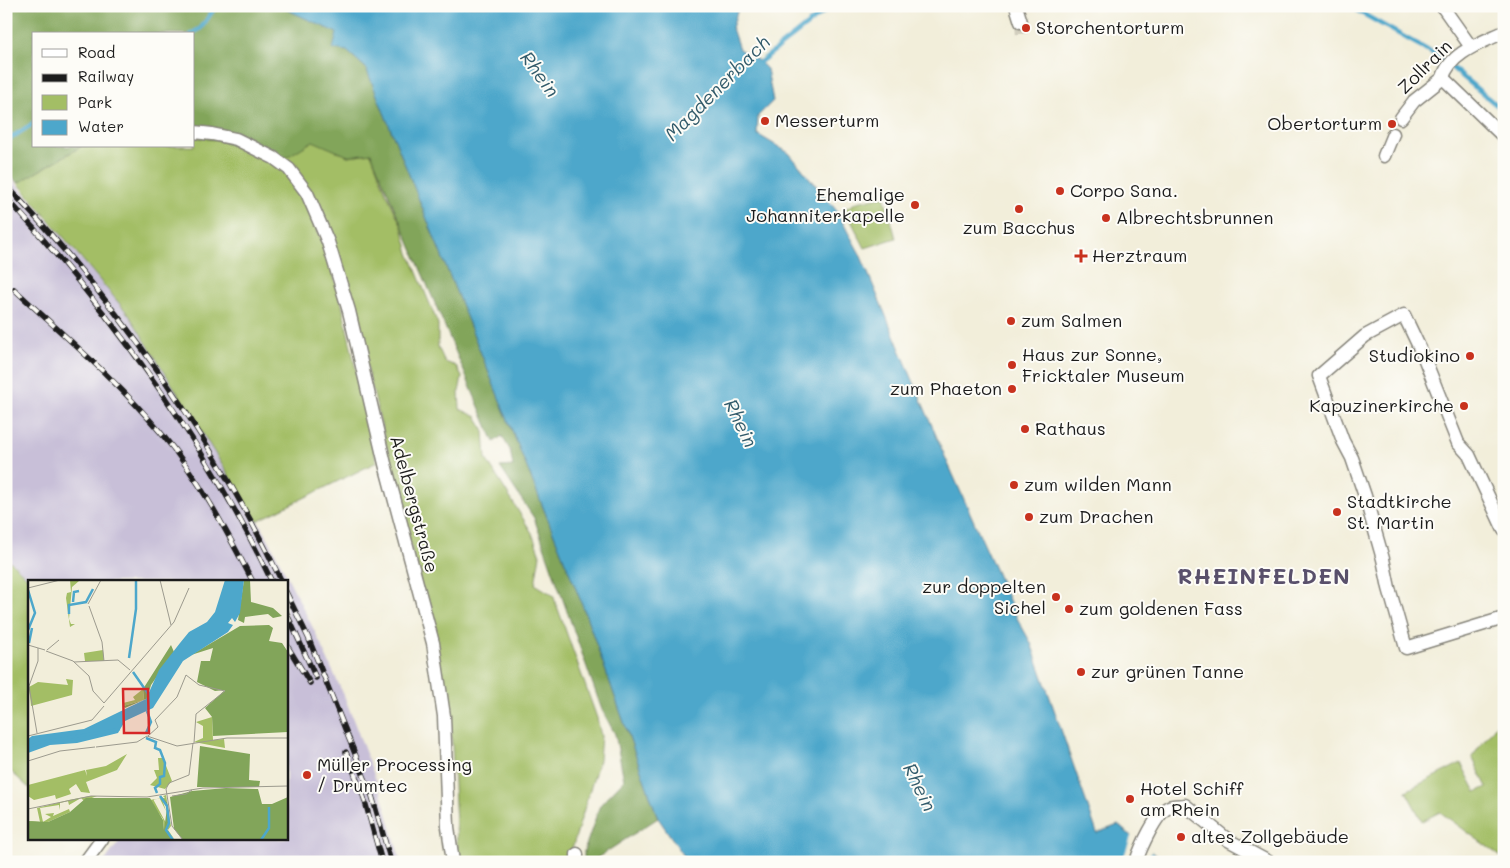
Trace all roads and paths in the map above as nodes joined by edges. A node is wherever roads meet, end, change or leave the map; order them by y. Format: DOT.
graph roads {
  1 [pos="1016,6"];
  2 [pos="1442,6"];
  3 [pos="1021,22"];
  4 [pos="1504,32"];
  5 [pos="1471,47"];
  6 [pos="1444,75"];
  7 [pos="1401,118"];
  8 [pos="195,132"];
  9 [pos="1393,134"];
  10 [pos="1504,137"];
  11 [pos="1384,156"];
  12 [pos="1504,530"];
  13 [pos="1504,618"];
  14 [pos="101,840"];
  15 [pos="85,862"];
  16 [pos="453,862"];
  17 [pos="1136,862"];
  18 [pos="1268,862"];
  1 -- 3 [label="street"];
  2 -- 5 [label="street"];
  4 -- 5 [label="street, Zollrain"];
  5 -- 6 [label="street, Zollrain"];
  6 -- 7 [label="street, Zollrain"];
  6 -- 10 [label="street"];
  8 -- 16 [label="street, Adelbergstraße"];
  9 -- 11 [label="street"];
  12 -- 13 [label="street"];
  14 -- 15 [label="street"];
  17 -- 18 [label="street"];
}
